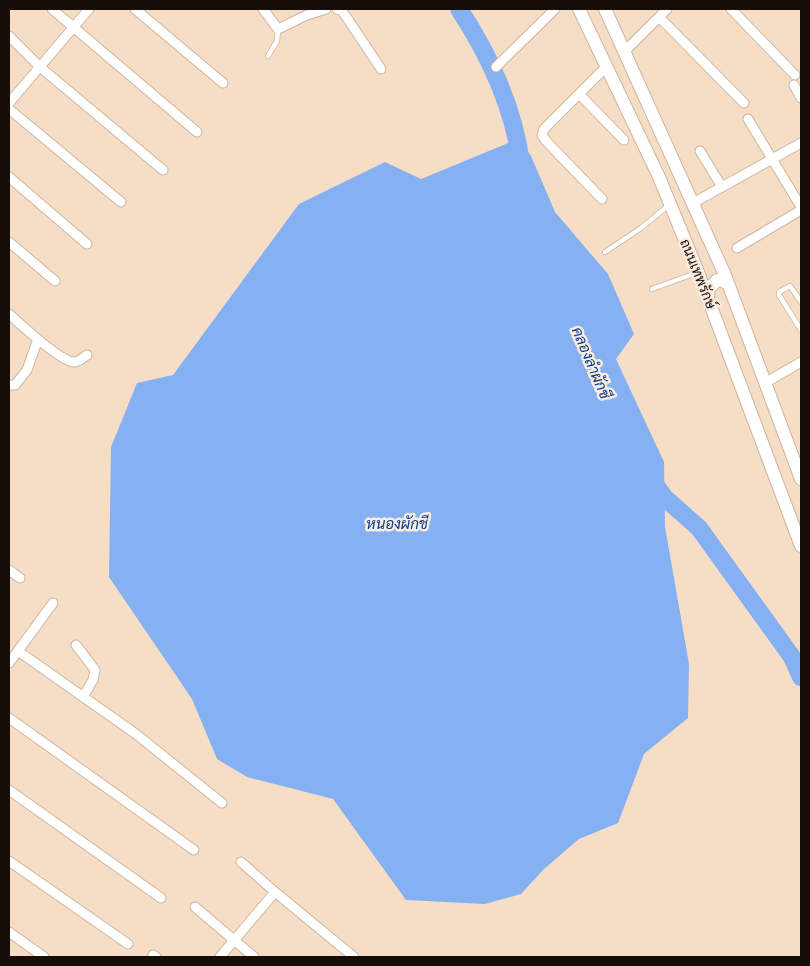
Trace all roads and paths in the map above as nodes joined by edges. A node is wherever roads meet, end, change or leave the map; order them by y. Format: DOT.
graph roads {
  1 [pos="52,9"];
  2 [pos="89,9"];
  3 [pos="135,9"];
  4 [pos="263,9"];
  5 [pos="326,9"];
  6 [pos="337,9"];
  7 [pos="555,9"];
  8 [pos="580,9"];
  9 [pos="605,9"];
  10 [pos="667,9"];
  11 [pos="731,9"];
  12 [pos="658,17"];
  13 [pos="73,27"];
  14 [pos="278,29"];
  15 [pos="9,36"];
  16 [pos="625,51"];
  17 [pos="268,56"];
  18 [pos="40,66"];
  19 [pos="607,66"];
  20 [pos="496,67"];
  21 [pos="381,68"];
  22 [pos="795,75"];
  23 [pos="223,83"];
  24 [pos="794,85"];
  25 [pos="579,94"];
  26 [pos="801,98"];
  27 [pos="9,103"];
  28 [pos="744,103"];
  29 [pos="9,109"];
  30 [pos="748,119"];
  31 [pos="197,132"];
  32 [pos="624,140"];
  33 [pos="801,143"];
  34 [pos="700,151"];
  35 [pos="772,160"];
  36 [pos="163,170"];
  37 [pos="9,177"];
  38 [pos="722,187"];
  39 [pos="602,198"];
  40 [pos="121,202"];
  41 [pos="693,203"];
  42 [pos="670,204"];
  43 [pos="801,208"];
  44 [pos="9,242"];
  45 [pos="87,244"];
  46 [pos="737,248"];
  47 [pos="605,252"];
  48 [pos="716,256"];
  49 [pos="692,257"];
  50 [pos="698,272"];
  51 [pos="55,281"];
  52 [pos="728,284"];
  53 [pos="652,289"];
  54 [pos="708,296"];
  55 [pos="801,302"];
  56 [pos="9,314"];
  57 [pos="801,330"];
  58 [pos="38,339"];
  59 [pos="88,355"];
  60 [pos="801,362"];
  61 [pos="765,383"];
  62 [pos="9,385"];
  63 [pos="801,479"];
  64 [pos="801,546"];
  65 [pos="9,570"];
  66 [pos="20,578"];
  67 [pos="53,603"];
  68 [pos="76,645"];
  69 [pos="18,651"];
  70 [pos="9,663"];
  71 [pos="83,696"];
  72 [pos="9,718"];
  73 [pos="9,790"];
  74 [pos="222,803"];
  75 [pos="194,850"];
  76 [pos="9,861"];
  77 [pos="241,862"];
  78 [pos="275,892"];
  79 [pos="161,898"];
  80 [pos="195,907"];
  81 [pos="9,932"];
  82 [pos="234,941"];
  83 [pos="128,944"];
  84 [pos="44,957"];
  85 [pos="220,957"];
  86 [pos="254,957"];
  87 [pos="354,957"];
  1 -- 13 [label="street"];
  2 -- 13 [label="street"];
  3 -- 23 [label="street"];
  4 -- 14 [label="street"];
  5 -- 14 [label="street"];
  6 -- 21 [label="street"];
  7 -- 20 [label="street"];
  8 -- 19 [label="main road, ถนนเทพรักษ์"];
  9 -- 16 [label="main road, ถนนเทพรักษ์"];
  10 -- 12 [label="street"];
  11 -- 22 [label="street"];
  12 -- 16 [label="street"];
  12 -- 28 [label="street"];
  13 -- 18 [label="street"];
  13 -- 31 [label="street"];
  14 -- 17 [label="lane"];
  15 -- 18 [label="street"];
  16 -- 41 [label="main road, ถนนเทพรักษ์"];
  18 -- 27 [label="street"];
  18 -- 36 [label="street"];
  19 -- 25 [label="street"];
  19 -- 42 [label="main road, ถนนเทพรักษ์"];
  24 -- 26 [label="street"];
  25 -- 32 [label="street"];
  25 -- 39 [label="street"];
  29 -- 40 [label="street"];
  30 -- 35 [label="street"];
  33 -- 35 [label="street"];
  34 -- 38 [label="street"];
  35 -- 38 [label="street"];
  35 -- 43 [label="street"];
  37 -- 45 [label="street"];
  38 -- 41 [label="street"];
  41 -- 48 [label="main road, ถนนเทพรักษ์"];
  42 -- 47 [label="lane"];
  42 -- 49 [label="main road, ถนนเทพรักษ์"];
  43 -- 46 [label="street"];
  44 -- 51 [label="street"];
  48 -- 49 [label="main road"];
  48 -- 52 [label="main road, ถนนเทพรักษ์"];
  49 -- 50 [label="main road, ถนนเทพรักษ์"];
  50 -- 53 [label="lane"];
  50 -- 54 [label="main road, ถนนเทพรักษ์"];
  52 -- 54 [label="main road"];
  52 -- 61 [label="main road, ถนนเทพรักษ์"];
  54 -- 64 [label="main road, ถนนเทพรักษ์"];
  55 -- 57 [label="lane"];
  56 -- 58 [label="street"];
  58 -- 59 [label="street"];
  58 -- 62 [label="street"];
  60 -- 61 [label="street"];
  61 -- 63 [label="main road, ถนนเทพรักษ์"];
  65 -- 66 [label="street"];
  67 -- 69 [label="street"];
  68 -- 71 [label="street"];
  69 -- 70 [label="street"];
  69 -- 71 [label="street"];
  71 -- 74 [label="street"];
  72 -- 75 [label="street"];
  73 -- 79 [label="street"];
  76 -- 83 [label="street"];
  77 -- 78 [label="street"];
  78 -- 82 [label="street"];
  78 -- 87 [label="street"];
  80 -- 82 [label="street"];
  81 -- 84 [label="street"];
  82 -- 85 [label="street"];
  82 -- 86 [label="street"];
}
